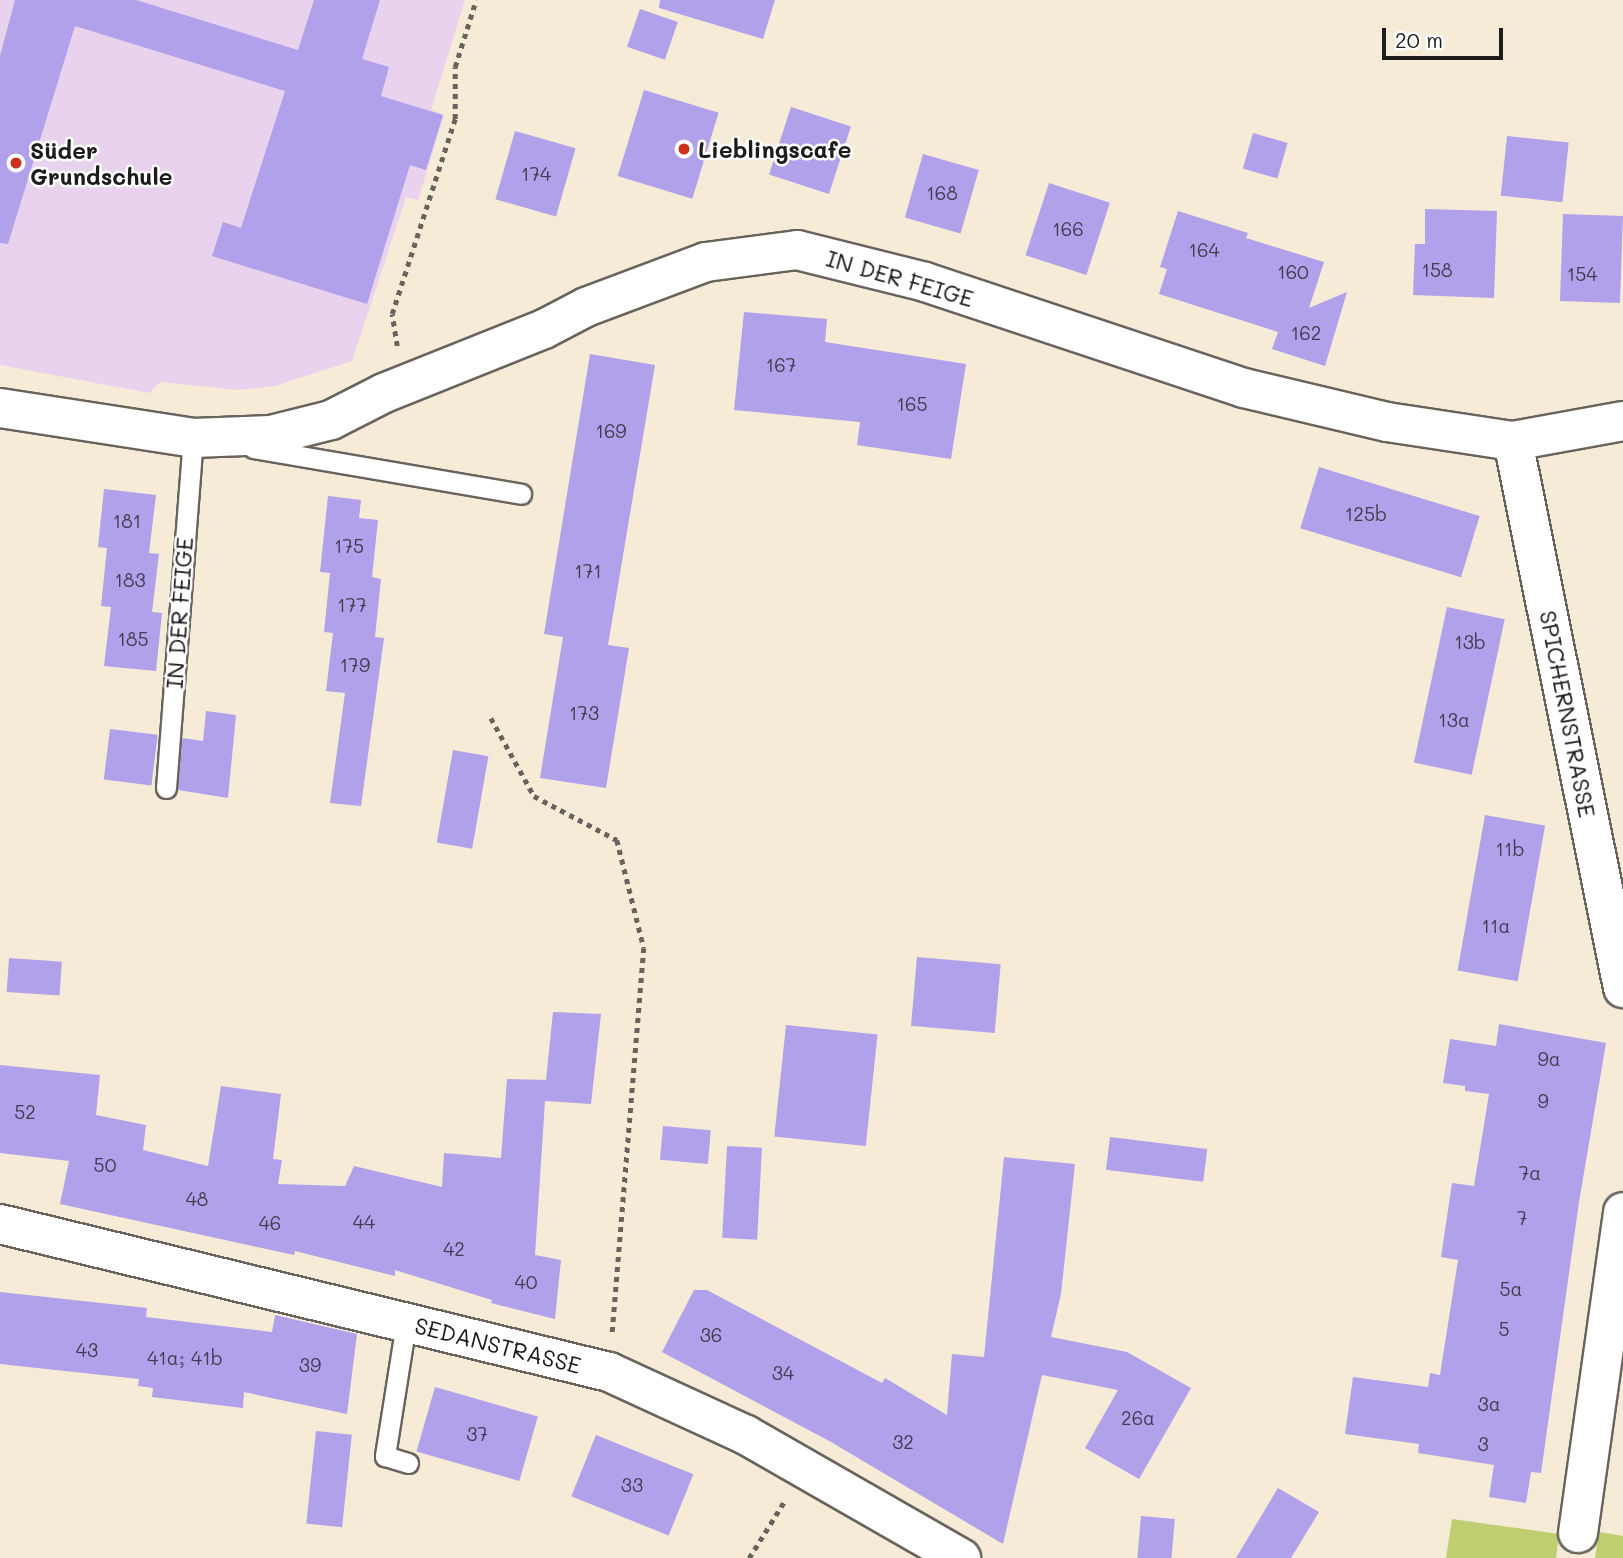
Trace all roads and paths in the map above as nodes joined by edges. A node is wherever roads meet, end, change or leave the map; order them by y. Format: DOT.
graph roads {
  1 [pos="476,0"];
  2 [pos="404,385"];
  3 [pos="0,408"];
  4 [pos="1623,421"];
  5 [pos="192,438"];
  6 [pos="1513,441"];
  7 [pos="521,494"];
  8 [pos="491,718"];
  9 [pos="166,788"];
  10 [pos="1623,988"];
  11 [pos="1623,1212"];
  12 [pos="0,1224"];
  13 [pos="406,1323"];
  14 [pos="609,1372"];
  15 [pos="408,1463"];
  16 [pos="805,1466"];
  17 [pos="1578,1533"];
  18 [pos="749,1558"];
  19 [pos="961,1558"];
  1 -- 2 [label="path"];
  2 -- 5 [label="street, IN DER FEIGE"];
  2 -- 6 [label="street, IN DER FEIGE"];
  3 -- 5 [label="street, IN DER FEIGE"];
  4 -- 6 [label="street, IN DER FEIGE"];
  5 -- 7 [label="lane, IN DER FEIGE"];
  5 -- 9 [label="lane, IN DER FEIGE"];
  6 -- 10 [label="street, SPICHERNSTRASSE"];
  8 -- 14 [label="path"];
  11 -- 17 [label="street"];
  12 -- 13 [label="street, SEDANSTRASSE"];
  13 -- 14 [label="street, SEDANSTRASSE"];
  13 -- 15 [label="lane"];
  14 -- 16 [label="street, SEDANSTRASSE"];
  16 -- 18 [label="path"];
  16 -- 19 [label="street, SEDANSTRASSE"];
}
